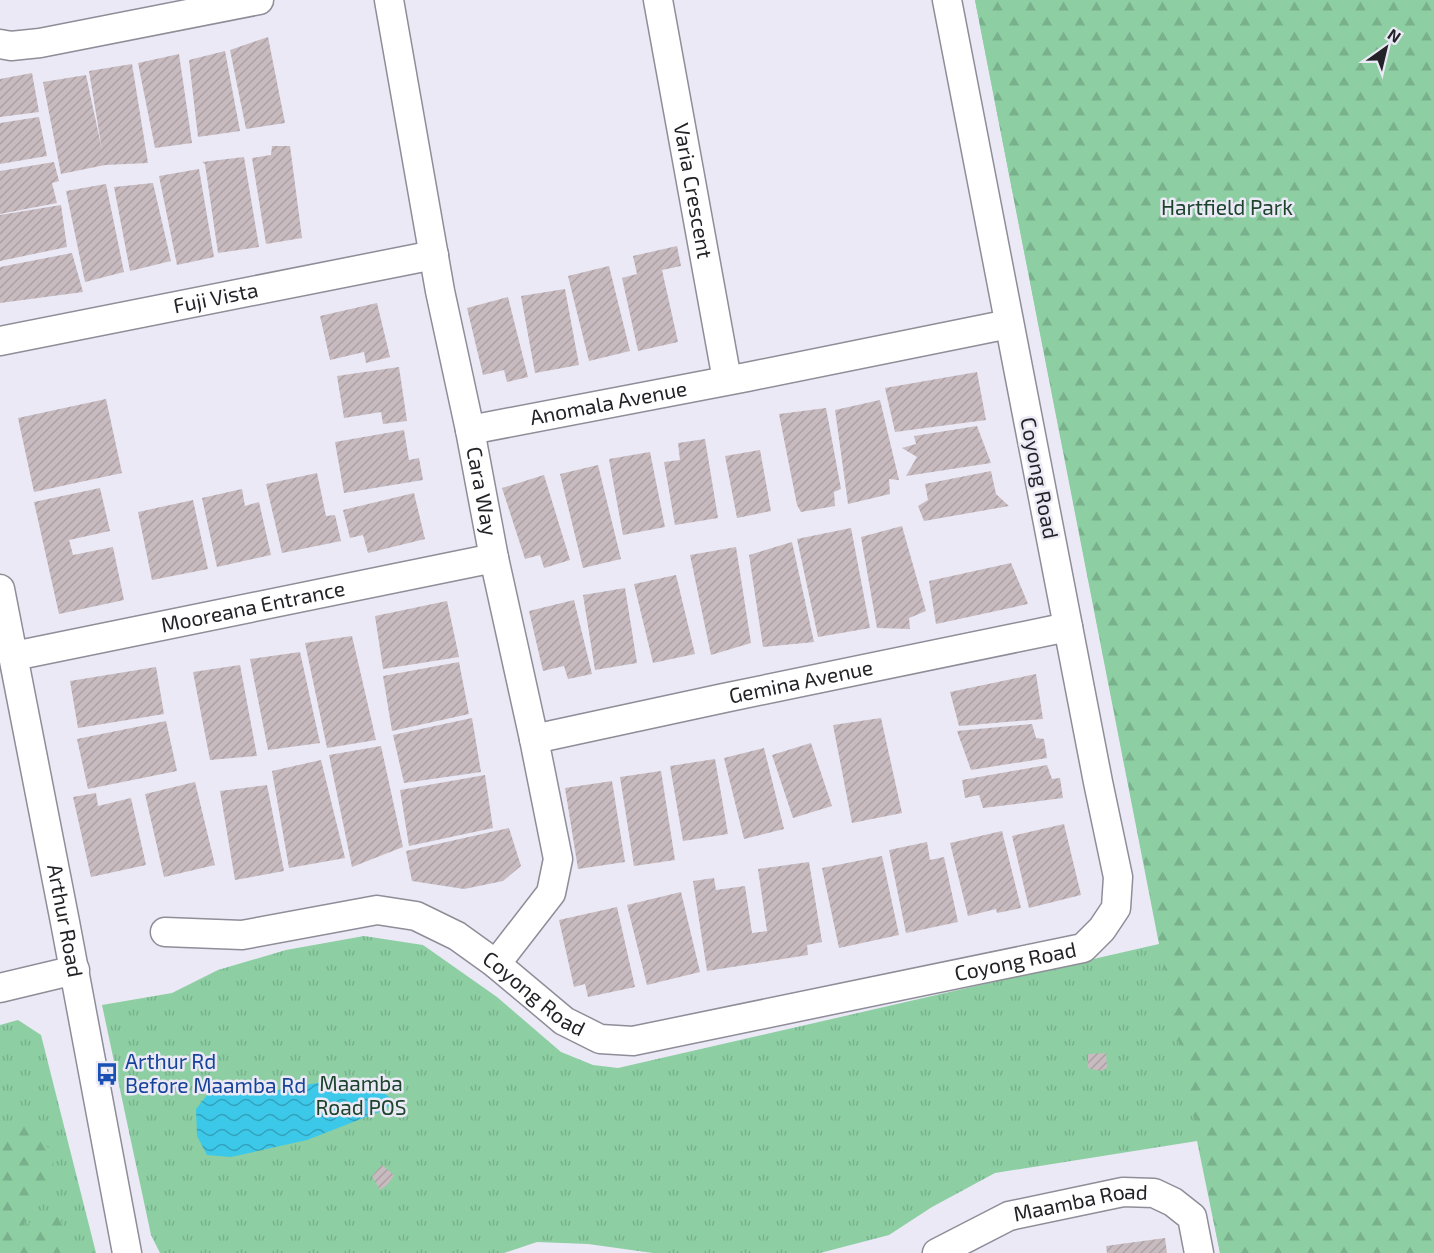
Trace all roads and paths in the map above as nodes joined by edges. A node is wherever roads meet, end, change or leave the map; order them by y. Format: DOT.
graph roads {
  1 [pos="258,0"];
  2 [pos="389,0"];
  3 [pos="658,0"];
  4 [pos="947,0"];
  5 [pos="0,44"];
  6 [pos="434,255"];
  7 [pos="1009,324"];
  8 [pos="0,341"];
  9 [pos="737,379"];
  10 [pos="470,430"];
  11 [pos="494,558"];
  12 [pos="0,589"];
  13 [pos="1068,627"];
  14 [pos="14,657"];
  15 [pos="534,739"];
  16 [pos="165,932"];
  17 [pos="496,964"];
  18 [pos="75,970"];
  19 [pos="0,988"];
  20 [pos="127,1253"];
  21 [pos="937,1253"];
  22 [pos="1199,1253"];
  1 -- 5 [label="street"];
  2 -- 6 [label="street, Cara Way"];
  3 -- 9 [label="street, Varia Crescent"];
  4 -- 7 [label="street, Coyong Road"];
  6 -- 8 [label="street, Fuji Vista"];
  6 -- 10 [label="street, Cara Way"];
  7 -- 9 [label="street, Anomala Avenue"];
  7 -- 13 [label="street, Coyong Road"];
  9 -- 10 [label="street, Anomala Avenue"];
  10 -- 11 [label="street, Cara Way"];
  11 -- 14 [label="street, Mooreana Entrance"];
  11 -- 15 [label="street, Cara Way"];
  12 -- 14 [label="street, Arthur Road"];
  13 -- 15 [label="street, Gemina Avenue"];
  13 -- 17 [label="street, Coyong Road"];
  14 -- 18 [label="street, Arthur Road"];
  15 -- 17 [label="street, Cara Way"];
  16 -- 17 [label="street, Coyong Road"];
  18 -- 19 [label="street"];
  18 -- 20 [label="street, Arthur Road"];
  21 -- 22 [label="street, Maamba Road"];
}
